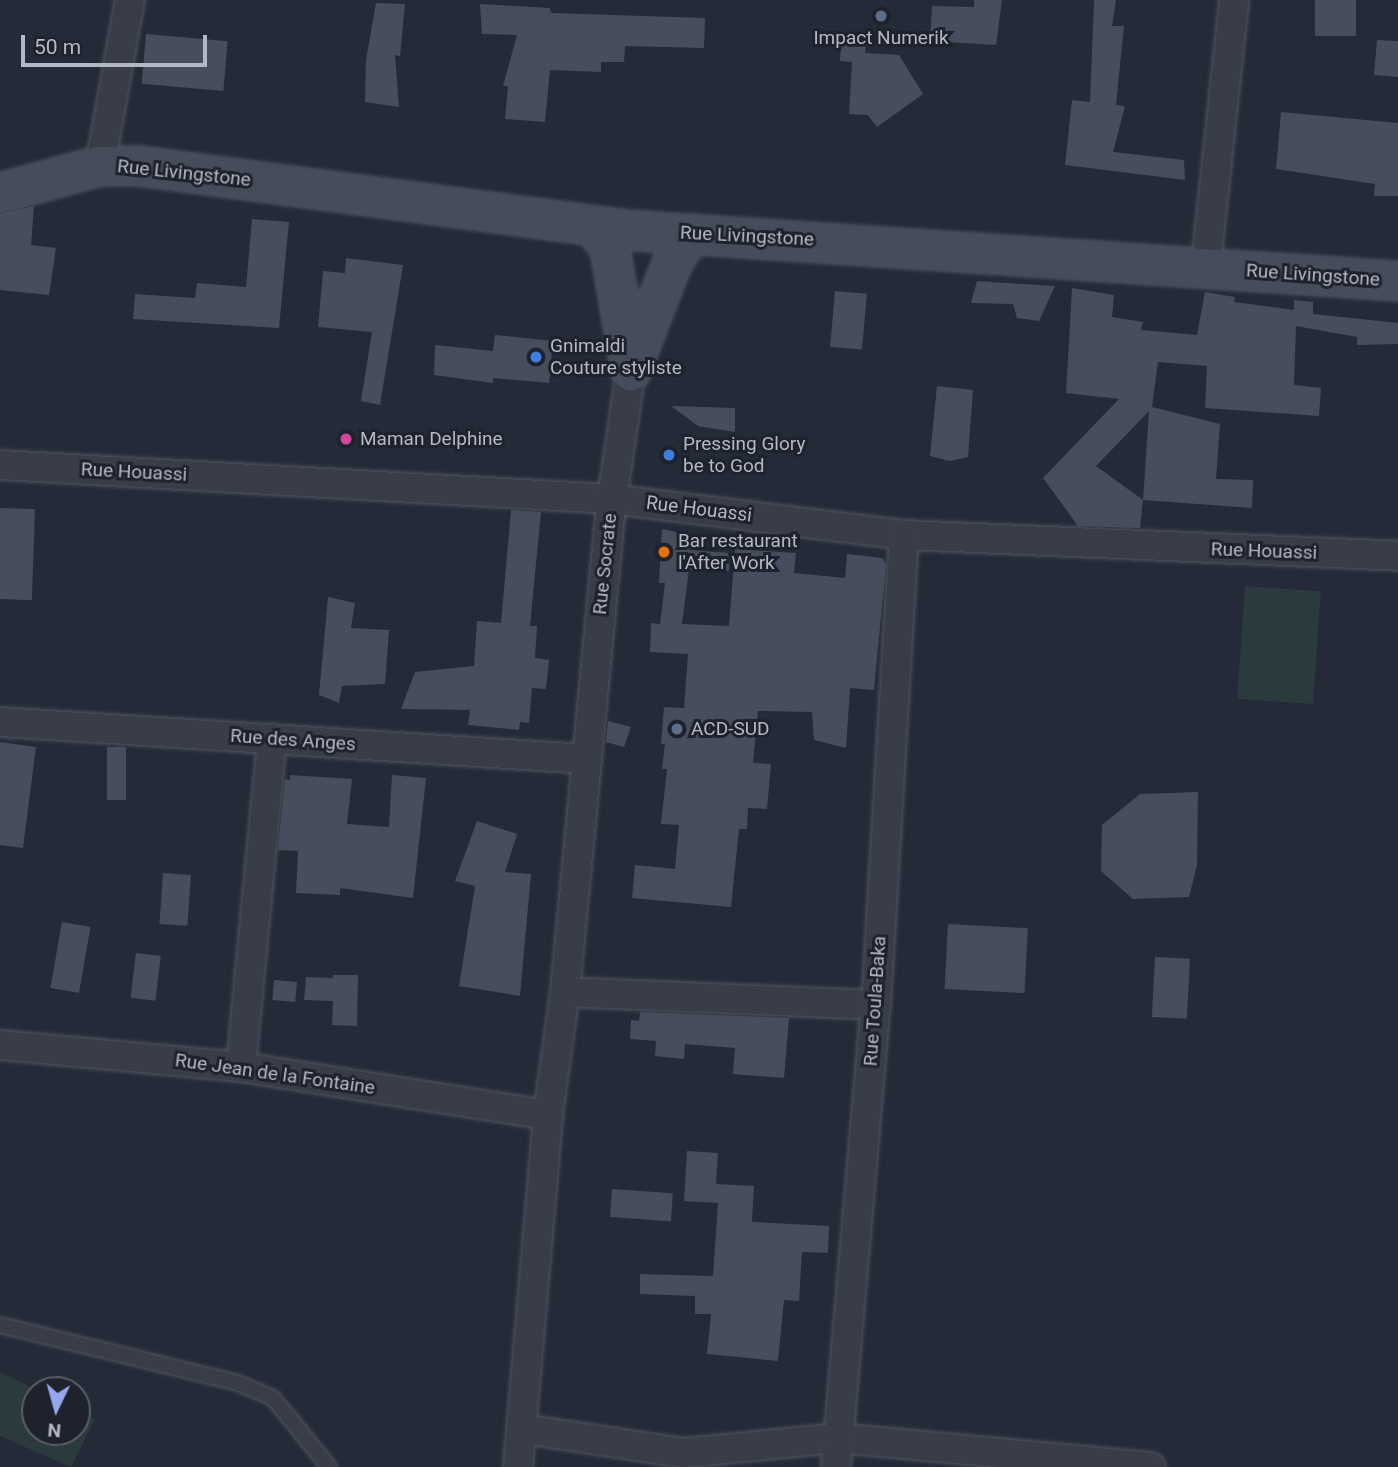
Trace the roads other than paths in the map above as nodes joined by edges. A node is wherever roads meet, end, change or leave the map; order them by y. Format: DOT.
graph roads {
  1 [pos="131,0"];
  2 [pos="1234,0"];
  3 [pos="101,153"];
  4 [pos="0,165"];
  5 [pos="0,193"];
  6 [pos="614,222"];
  7 [pos="691,233"];
  8 [pos="1207,256"];
  9 [pos="1398,259"];
  10 [pos="1398,281"];
  11 [pos="631,371"];
  12 [pos="0,465"];
  13 [pos="612,499"];
  14 [pos="904,535"];
  15 [pos="1398,556"];
  16 [pos="0,722"];
  17 [pos="272,738"];
  18 [pos="586,759"];
  19 [pos="565,992"];
  20 [pos="876,1005"];
  21 [pos="0,1045"];
  22 [pos="241,1067"];
  23 [pos="548,1115"];
  24 [pos="0,1325"];
  25 [pos="523,1429"];
  26 [pos="838,1438"];
  27 [pos="329,1467"];
  28 [pos="518,1467"];
  29 [pos="836,1467"];
  30 [pos="1152,1467"];
  1 -- 3 [label="street"];
  2 -- 8 [label="street"];
  3 -- 4 [label="street"];
  3 -- 5 [label="street"];
  3 -- 6 [label="street, Rue Livingstone"];
  6 -- 7 [label="street, Rue Livingstone"];
  6 -- 8 [label="street, Rue Livingstone"];
  6 -- 11 [label="street"];
  7 -- 8 [label="street, Rue Livingstone"];
  7 -- 11 [label="street"];
  8 -- 9 [label="street, Rue Livingstone"];
  8 -- 10 [label="street, Rue Livingstone"];
  11 -- 13 [label="street, Rue Socrate"];
  12 -- 13 [label="street, Rue Houassi"];
  13 -- 14 [label="street, Rue Houassi"];
  13 -- 18 [label="street, Rue Socrate"];
  14 -- 15 [label="street, Rue Houassi"];
  14 -- 20 [label="street, Rue Toula-Baka"];
  16 -- 17 [label="street, Rue des Anges"];
  17 -- 18 [label="street, Rue des Anges"];
  17 -- 22 [label="street"];
  18 -- 19 [label="street, Rue Socrate"];
  19 -- 20 [label="street"];
  19 -- 23 [label="street, Rue Socrate"];
  20 -- 26 [label="street, Rue Toula-Baka"];
  21 -- 22 [label="street, Rue Jean de la Fontaine"];
  22 -- 23 [label="street, Rue Jean de la Fontaine"];
  23 -- 25 [label="street, Rue Socrate"];
  24 -- 27 [label="lane"];
  25 -- 26 [label="street"];
  25 -- 28 [label="street, Rue Socrate"];
  26 -- 29 [label="street, Rue Toula-Baka"];
  26 -- 30 [label="street"];
}
